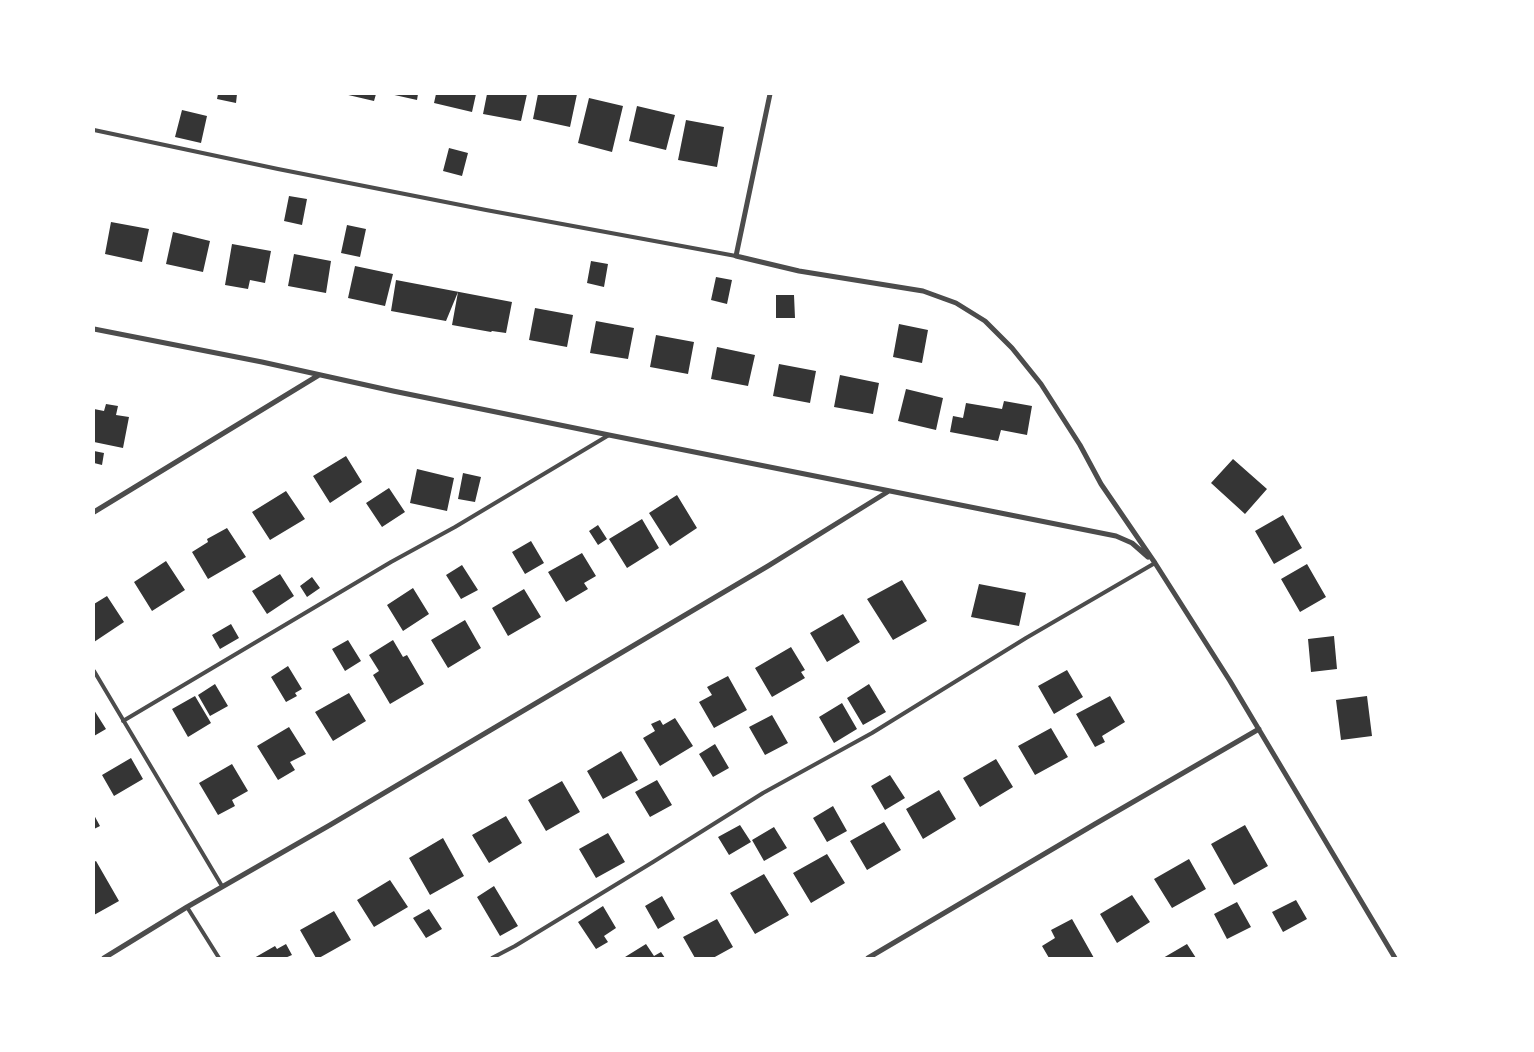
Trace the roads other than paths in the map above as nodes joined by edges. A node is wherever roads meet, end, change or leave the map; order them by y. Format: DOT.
graph roads {
  1 [pos="770,94"];
  2 [pos="94,130"];
  3 [pos="736,256"];
  4 [pos="94,329"];
  5 [pos="319,375"];
  6 [pos="608,435"];
  7 [pos="889,492"];
  8 [pos="94,512"];
  9 [pos="1155,563"];
  10 [pos="94,671"];
  11 [pos="123,721"];
  12 [pos="1259,729"];
  13 [pos="222,886"];
  14 [pos="187,907"];
  15 [pos="104,958"];
  16 [pos="220,958"];
  17 [pos="492,958"];
  18 [pos="868,958"];
  19 [pos="1395,958"];
  1 -- 3 [label="street"];
  2 -- 3 [label="lane"];
  3 -- 9 [label="street"];
  4 -- 5 [label="street"];
  5 -- 6 [label="street"];
  5 -- 8 [label="street"];
  6 -- 7 [label="street"];
  6 -- 11 [label="lane"];
  7 -- 9 [label="street"];
  7 -- 13 [label="street"];
  9 -- 12 [label="street"];
  9 -- 17 [label="lane"];
  10 -- 11 [label="lane"];
  11 -- 13 [label="lane"];
  12 -- 18 [label="street"];
  12 -- 19 [label="street"];
  13 -- 14 [label="street"];
  14 -- 15 [label="street"];
  14 -- 16 [label="lane"];
}
